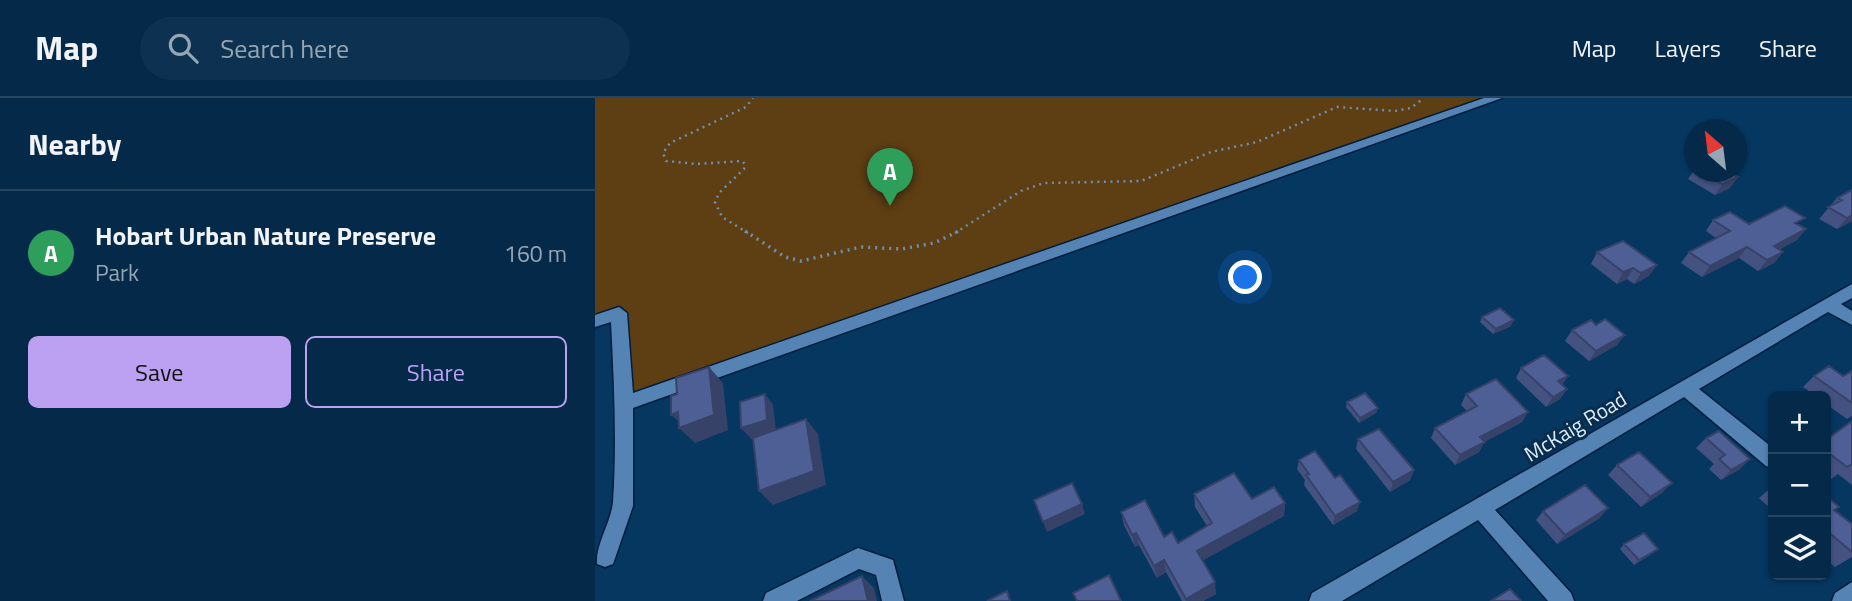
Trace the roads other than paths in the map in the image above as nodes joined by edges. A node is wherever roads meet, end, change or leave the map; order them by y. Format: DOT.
graph roads {
  1 [pos="1496,98"];
  2 [pos="1852,290"];
  3 [pos="1829,304"];
  4 [pos="1852,319"];
  5 [pos="595,321"];
  6 [pos="1684,387"];
  7 [pos="625,404"];
  8 [pos="1768,456"];
  9 [pos="1481,509"];
  10 [pos="605,557"];
  11 [pos="1852,593"];
  12 [pos="774,601"];
  13 [pos="893,601"];
  14 [pos="1320,601"];
  15 [pos="1563,601"];
  16 [pos="1843,601"];
  1 -- 7 [label="street"];
  2 -- 3 [label="street, McKaig Road"];
  3 -- 4 [label="street"];
  3 -- 6 [label="street, McKaig Road"];
  5 -- 7 [label="street"];
  6 -- 8 [label="street"];
  6 -- 9 [label="street, McKaig Road"];
  7 -- 10 [label="street"];
  9 -- 14 [label="street, McKaig Road"];
  9 -- 15 [label="street"];
  11 -- 16 [label="street"];
  12 -- 13 [label="street"];
}
